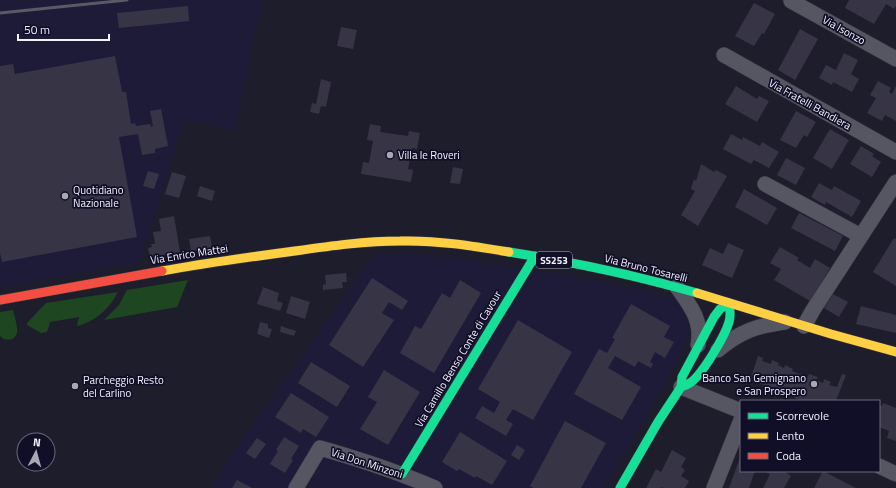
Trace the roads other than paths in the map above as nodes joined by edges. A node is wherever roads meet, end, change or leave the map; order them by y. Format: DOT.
graph roads {
  1 [pos="792,0"];
  2 [pos="724,55"];
  3 [pos="896,59"];
  4 [pos="896,152"];
  5 [pos="896,182"];
  6 [pos="765,184"];
  7 [pos="861,236"];
  8 [pos="383,242"];
  9 [pos="535,256"];
  10 [pos="677,287"];
  11 [pos="0,300"];
  12 [pos="729,303"];
  13 [pos="788,321"];
  14 [pos="804,326"];
  15 [pos="697,348"];
  16 [pos="896,352"];
  17 [pos="712,354"];
  18 [pos="681,387"];
  19 [pos="740,411"];
  20 [pos="740,423"];
  21 [pos="880,466"];
  22 [pos="402,474"];
  23 [pos="896,474"];
  24 [pos="296,488"];
  25 [pos="435,488"];
  26 [pos="620,488"];
  27 [pos="714,488"];
  1 -- 3 [label="street, Via Isonzo"];
  2 -- 4 [label="street, Via Fratelli Bandiera"];
  5 -- 7 [label="street"];
  6 -- 7 [label="street"];
  7 -- 14 [label="street"];
  8 -- 9 [label="main road, Via Bruno Tosarelli / SS253"];
  8 -- 11 [label="main road, Via Enrico Mattei"];
  9 -- 10 [label="main road, Via Bruno Tosarelli / SS253"];
  9 -- 22 [label="main road, Via Camillo Benso Conte di Cavour"];
  10 -- 12 [label="main road, Via Bruno Tosarelli / SS253"];
  10 -- 15 [label="street"];
  12 -- 13 [label="main road, Via Bruno Tosarelli / SS253"];
  12 -- 15 [label="main road"];
  12 -- 17 [label="main road"];
  13 -- 14 [label="main road, Via Bruno Tosarelli / SS253"];
  13 -- 17 [label="street"];
  14 -- 16 [label="main road, Via Bruno Tosarelli / SS253"];
  15 -- 18 [label="main road"];
  17 -- 18 [label="main road"];
  18 -- 19 [label="street"];
  18 -- 26 [label="main road"];
  20 -- 27 [label="street"];
  21 -- 23 [label="street"];
  22 -- 24 [label="street, Via Don Minzoni"];
  22 -- 25 [label="street, Via Don Minzoni"];
}
